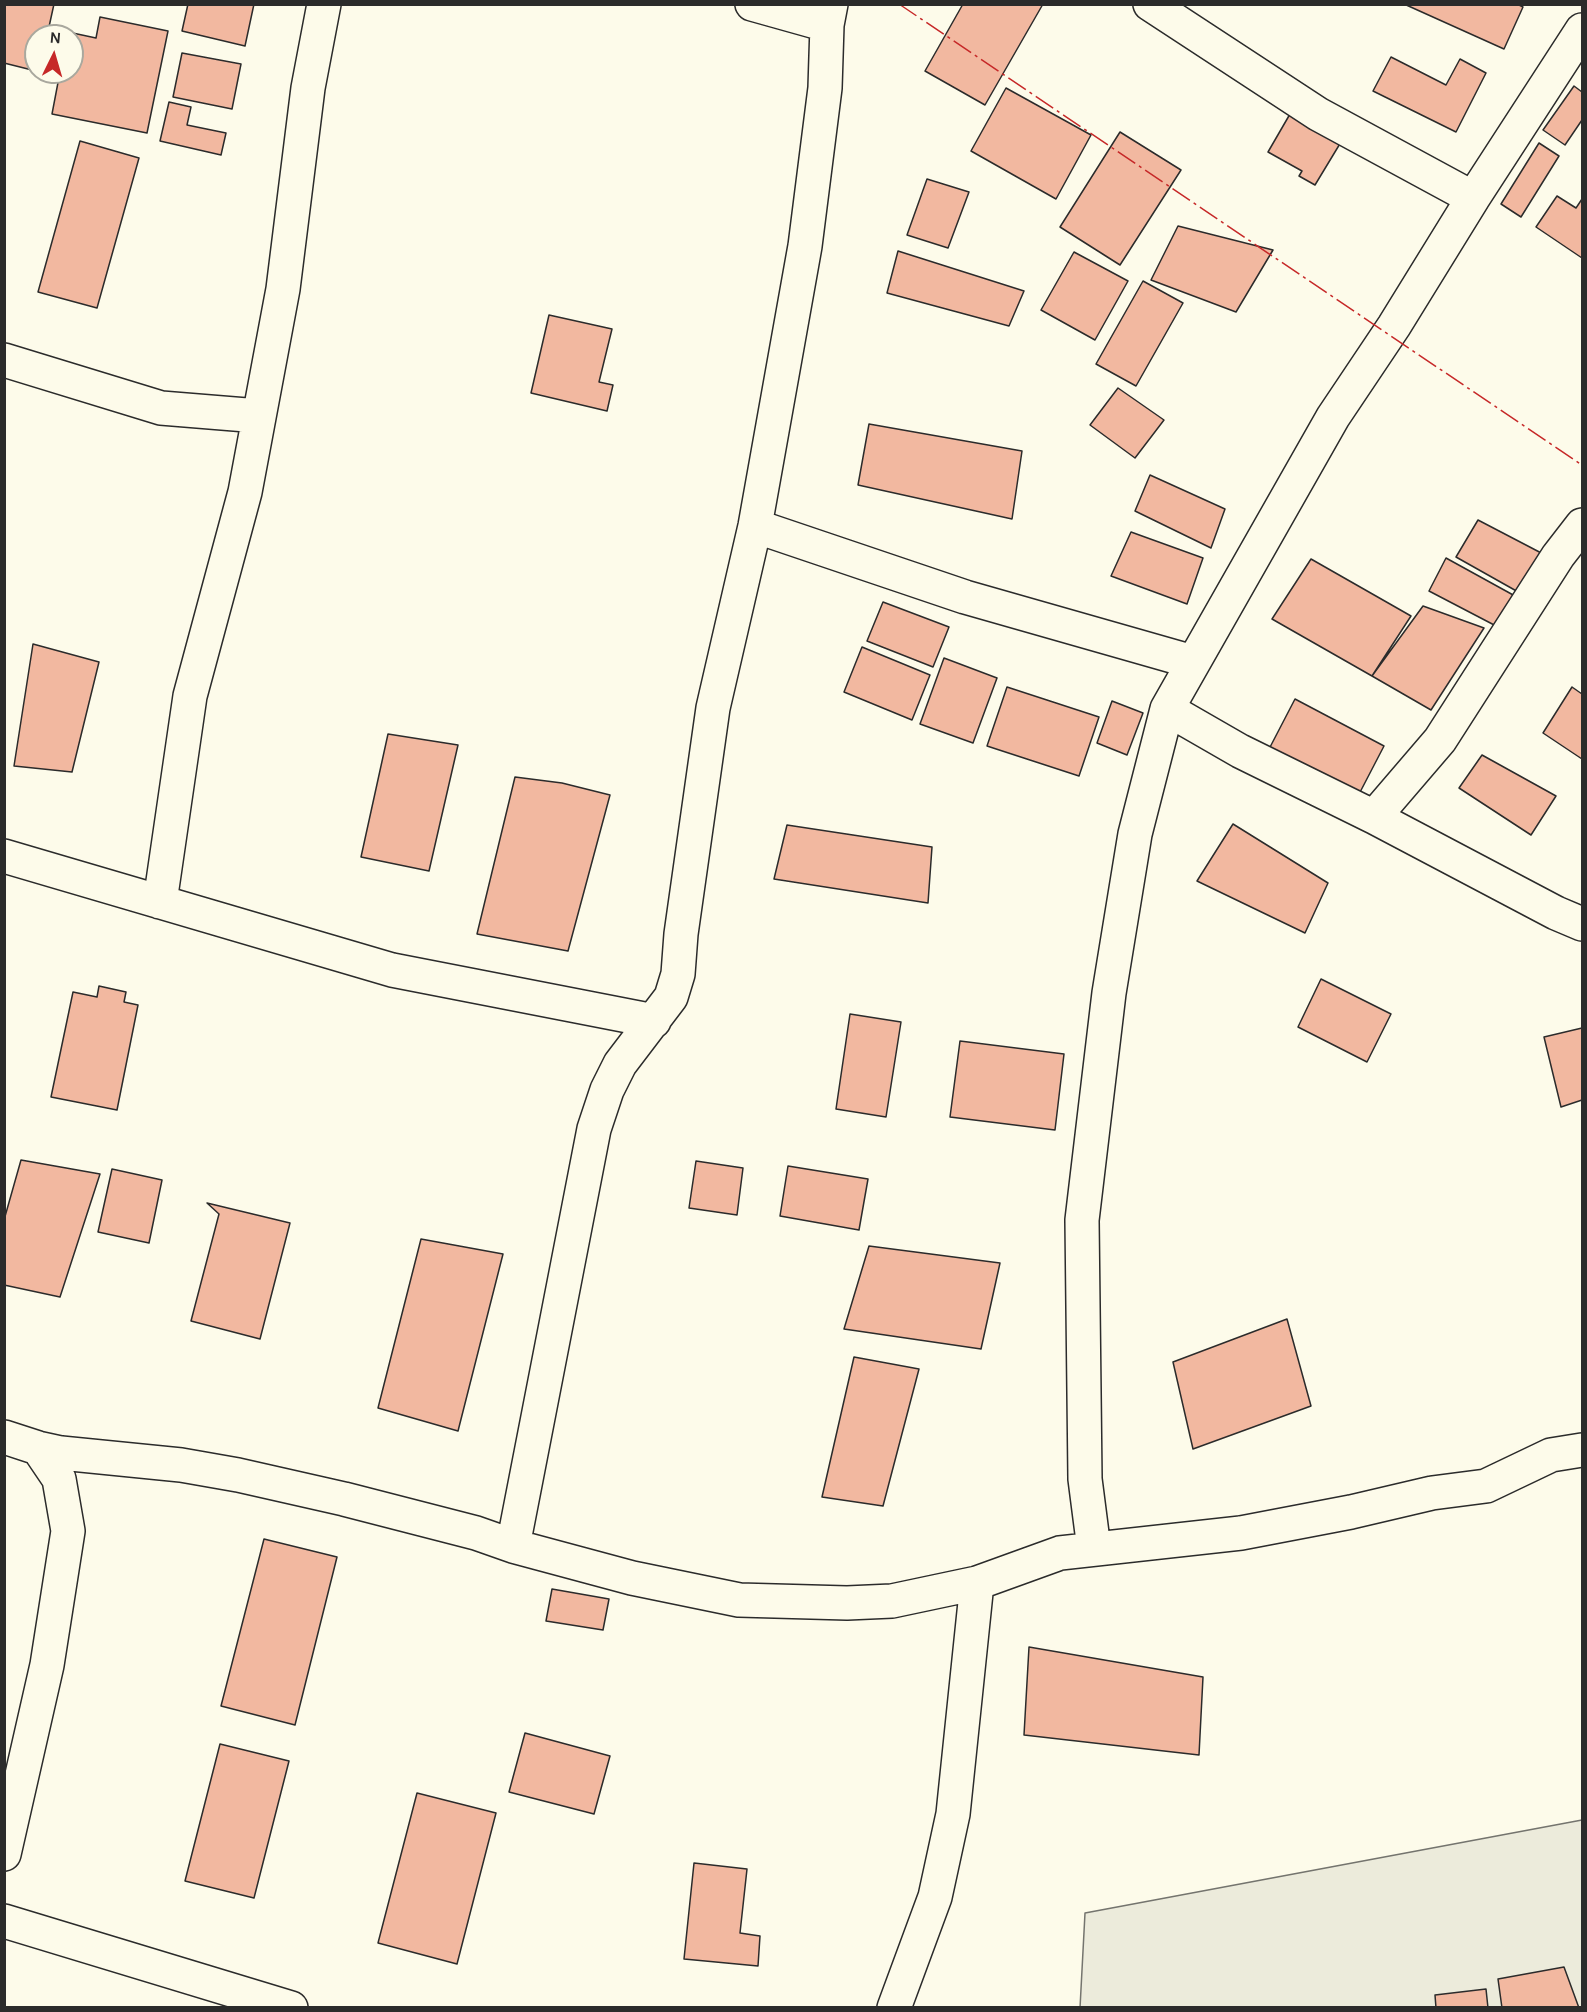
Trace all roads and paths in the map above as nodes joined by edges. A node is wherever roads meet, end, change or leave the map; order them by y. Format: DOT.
graph roads {
  1 [pos="324,4"];
  2 [pos="752,4"];
  3 [pos="1150,4"];
  4 [pos="829,15"];
  5 [pos="1582,30"];
  6 [pos="1473,198"];
  7 [pos="4,360"];
  8 [pos="259,416"];
  9 [pos="1582,525"];
  10 [pos="755,526"];
  11 [pos="1193,662"];
  12 [pos="1167,709"];
  13 [pos="1374,818"];
  14 [pos="4,856"];
  15 [pos="160,902"];
  16 [pos="1582,924"];
  17 [pos="654,1021"];
  18 [pos="4,1437"];
  19 [pos="38,1448"];
  20 [pos="1582,1450"];
  21 [pos="513,1546"];
  22 [pos="1094,1549"];
  23 [pos="977,1583"];
  24 [pos="4,1854"];
  25 [pos="4,1921"];
  26 [pos="291,2007"];
  27 [pos="894,2007"];
  1 -- 8 [label="street"];
  2 -- 4 [label="street"];
  3 -- 6 [label="street"];
  4 -- 10 [label="street"];
  5 -- 6 [label="street"];
  6 -- 11 [label="street"];
  7 -- 8 [label="street"];
  8 -- 15 [label="street"];
  9 -- 13 [label="street"];
  10 -- 11 [label="street"];
  10 -- 17 [label="street"];
  11 -- 12 [label="street"];
  12 -- 13 [label="street"];
  12 -- 22 [label="street"];
  13 -- 16 [label="street"];
  14 -- 15 [label="street"];
  15 -- 17 [label="street"];
  17 -- 21 [label="street"];
  18 -- 19 [label="street"];
  19 -- 21 [label="street"];
  19 -- 24 [label="street"];
  20 -- 22 [label="street"];
  21 -- 23 [label="street"];
  22 -- 23 [label="street"];
  23 -- 27 [label="street"];
  25 -- 26 [label="street"];
}
